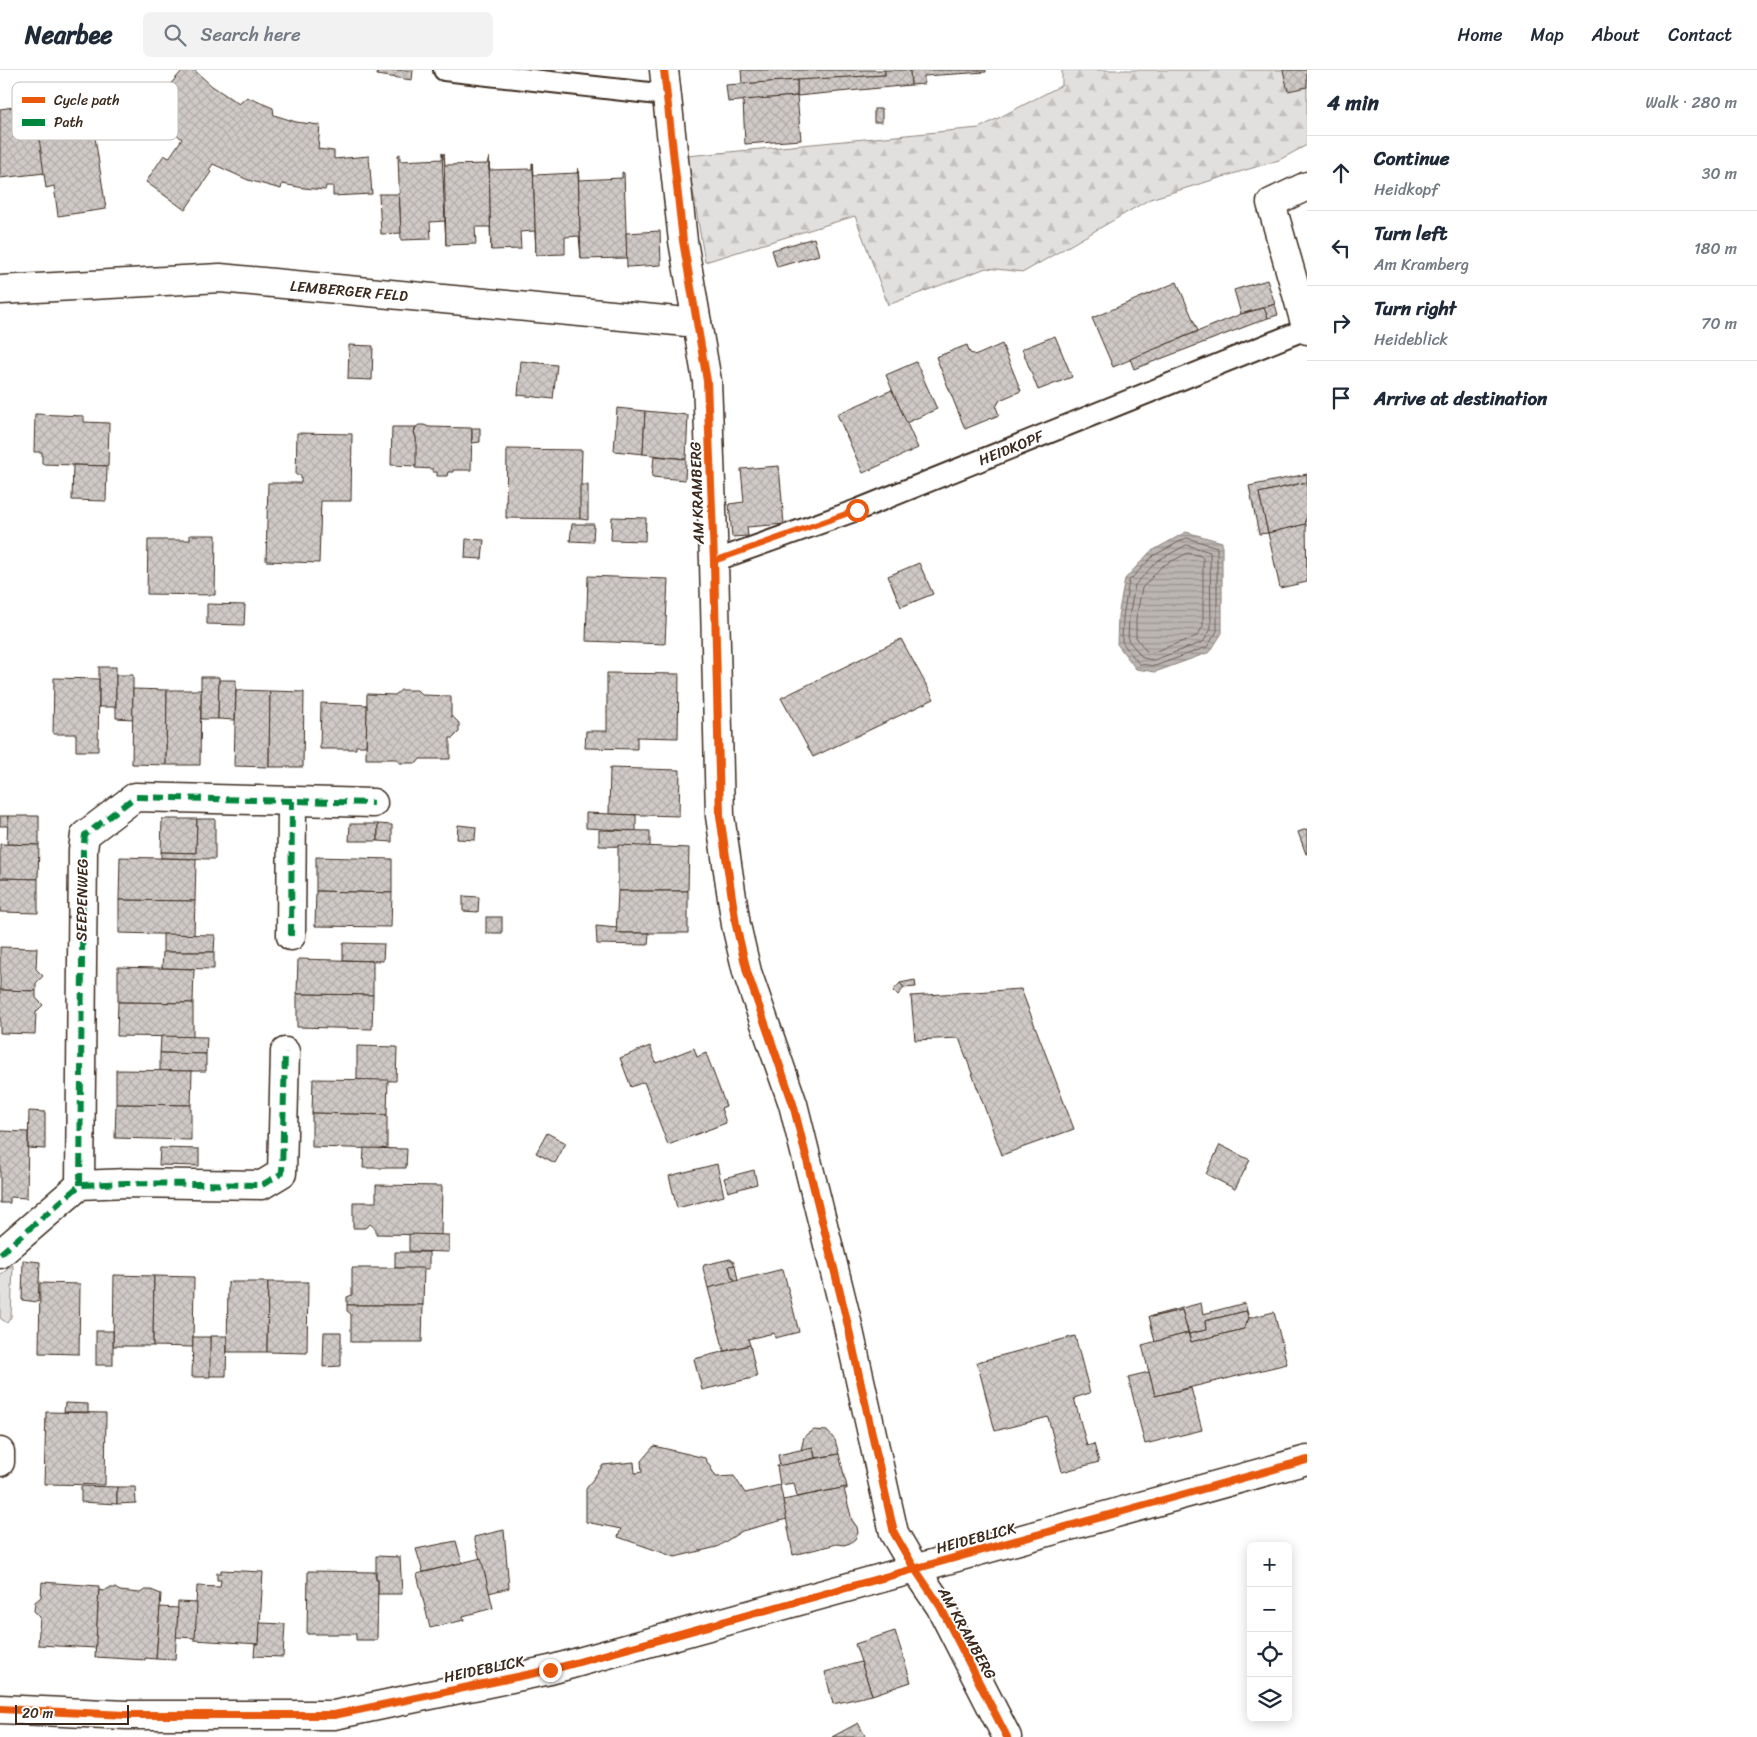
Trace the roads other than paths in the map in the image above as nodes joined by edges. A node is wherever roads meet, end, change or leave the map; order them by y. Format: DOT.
graph roads {
  1 [pos="444,70"];
  2 [pos="666,82"];
  3 [pos="1307,186"];
  4 [pos="0,290"];
  5 [pos="697,324"];
  6 [pos="1307,330"];
  7 [pos="714,561"];
  8 [pos="292,801"];
  9 [pos="373,803"];
  10 [pos="291,936"];
  11 [pos="285,1052"];
  12 [pos="80,1185"];
  13 [pos="0,1254"];
  14 [pos="0,1452"];
  15 [pos="1307,1460"];
  16 [pos="0,1462"];
  17 [pos="914,1569"];
  18 [pos="0,1709"];
  19 [pos="1007,1737"];
  1 -- 2 [label="lane"];
  2 -- 5 [label="street, AM KRAMBERG"];
  3 -- 6 [label="street, HEIDKOPF"];
  4 -- 5 [label="street, LEMBERGER FELD"];
  5 -- 7 [label="street, AM KRAMBERG"];
  6 -- 7 [label="lane, HEIDKOPF"];
  7 -- 17 [label="street, AM KRAMBERG"];
  8 -- 9 [label="street, SEEPENWEG"];
  8 -- 10 [label="street"];
  8 -- 12 [label="street, SEEPENWEG"];
  11 -- 12 [label="street"];
  12 -- 13 [label="street"];
  14 -- 16 [label="street"];
  15 -- 17 [label="street, HEIDEBLICK"];
  17 -- 18 [label="street, HEIDEBLICK"];
  17 -- 19 [label="street, AM KRAMBERG"];
}
